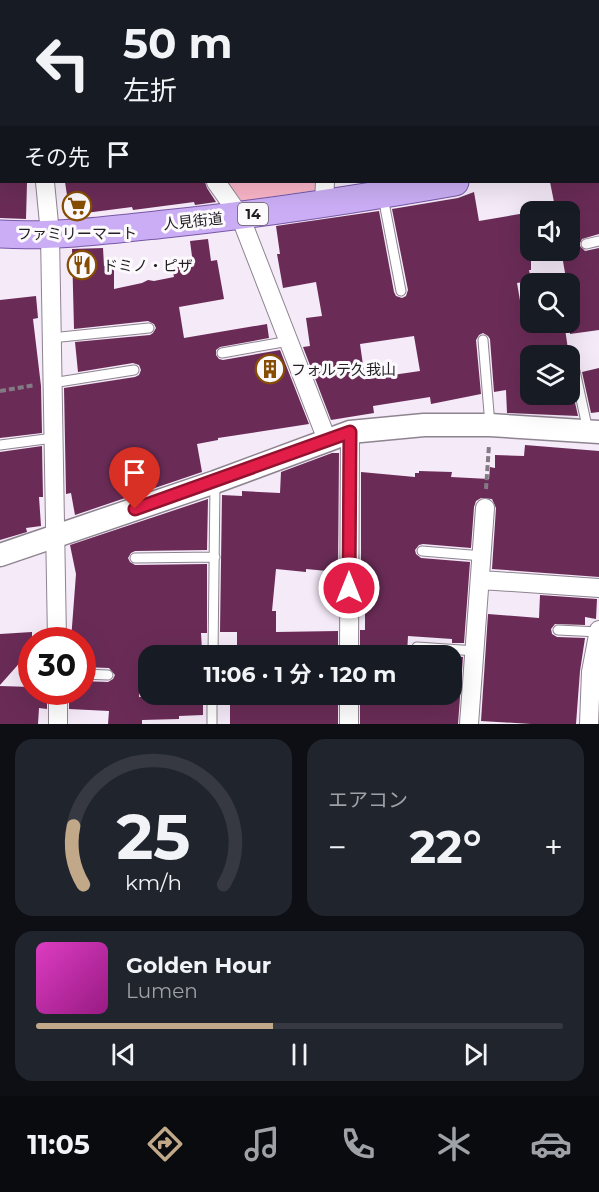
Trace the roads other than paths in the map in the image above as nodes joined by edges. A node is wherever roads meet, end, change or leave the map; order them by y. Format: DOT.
graph roads {
  1 [pos="45,183"];
  2 [pos="217,183"];
  3 [pos="449,183"];
  4 [pos="324,192"];
  5 [pos="382,195"];
  6 [pos="240,216"];
  7 [pos="0,234"];
  8 [pos="50,234"];
  9 [pos="599,241"];
  10 [pos="585,244"];
  11 [pos="401,291"];
  12 [pos="149,328"];
  13 [pos="51,338"];
  14 [pos="483,340"];
  15 [pos="289,341"];
  16 [pos="222,353"];
  17 [pos="134,370"];
  18 [pos="52,382"];
  19 [pos="580,388"];
  20 [pos="490,425"];
  21 [pos="350,432"];
  22 [pos="593,432"];
  23 [pos="53,438"];
  24 [pos="327,440"];
  25 [pos="0,445"];
  26 [pos="215,482"];
  27 [pos="485,508"];
  28 [pos="54,537"];
  29 [pos="422,551"];
  30 [pos="0,555"];
  31 [pos="483,556"];
  32 [pos="215,557"];
  33 [pos="135,558"];
  34 [pos="481,580"];
  35 [pos="599,588"];
  36 [pos="57,627"];
  37 [pos="558,630"];
  38 [pos="599,631"];
  39 [pos="213,645"];
  40 [pos="349,645"];
  41 [pos="462,650"];
  42 [pos="476,651"];
  43 [pos="96,675"];
  44 [pos="108,675"];
  45 [pos="58,705"];
  46 [pos="212,705"];
  47 [pos="349,705"];
  48 [pos="58,724"];
  49 [pos="212,724"];
  50 [pos="349,724"];
  51 [pos="470,724"];
  52 [pos="589,724"];
  1 -- 8 [label="street"];
  2 -- 6 [label="street"];
  3 -- 5 [label="main road, 人見街道 / 14"];
  4 -- 5 [label="main road, 人見街道 / 14"];
  4 -- 6 [label="main road, 人見街道 / 14"];
  5 -- 11 [label="lane"];
  6 -- 8 [label="main road, 人見街道 / 14"];
  6 -- 15 [label="street"];
  7 -- 8 [label="main road, 人見街道 / 14"];
  8 -- 13 [label="street"];
  9 -- 10 [label="lane"];
  12 -- 13 [label="lane"];
  13 -- 18 [label="street"];
  14 -- 20 [label="lane"];
  15 -- 16 [label="lane"];
  15 -- 24 [label="street"];
  17 -- 18 [label="lane"];
  18 -- 23 [label="street"];
  19 -- 22 [label="lane"];
  20 -- 21 [label="street"];
  20 -- 22 [label="street"];
  21 -- 24 [label="street"];
  21 -- 40 [label="street"];
  23 -- 25 [label="lane"];
  23 -- 28 [label="street"];
  24 -- 26 [label="street"];
  26 -- 28 [label="street"];
  26 -- 32 [label="lane"];
  27 -- 31 [label="street"];
  28 -- 30 [label="street"];
  28 -- 36 [label="street"];
  29 -- 31 [label="lane"];
  31 -- 34 [label="street"];
  32 -- 33 [label="lane"];
  32 -- 39 [label="lane"];
  34 -- 35 [label="street"];
  34 -- 42 [label="street"];
  37 -- 38 [label="lane"];
  38 -- 52 [label="street"];
  41 -- 42 [label="lane"];
  42 -- 51 [label="street"];
  43 -- 44 [label="lane"];
  45 -- 48 [label="street"];
  46 -- 49 [label="lane"];
  47 -- 50 [label="street"];
}
